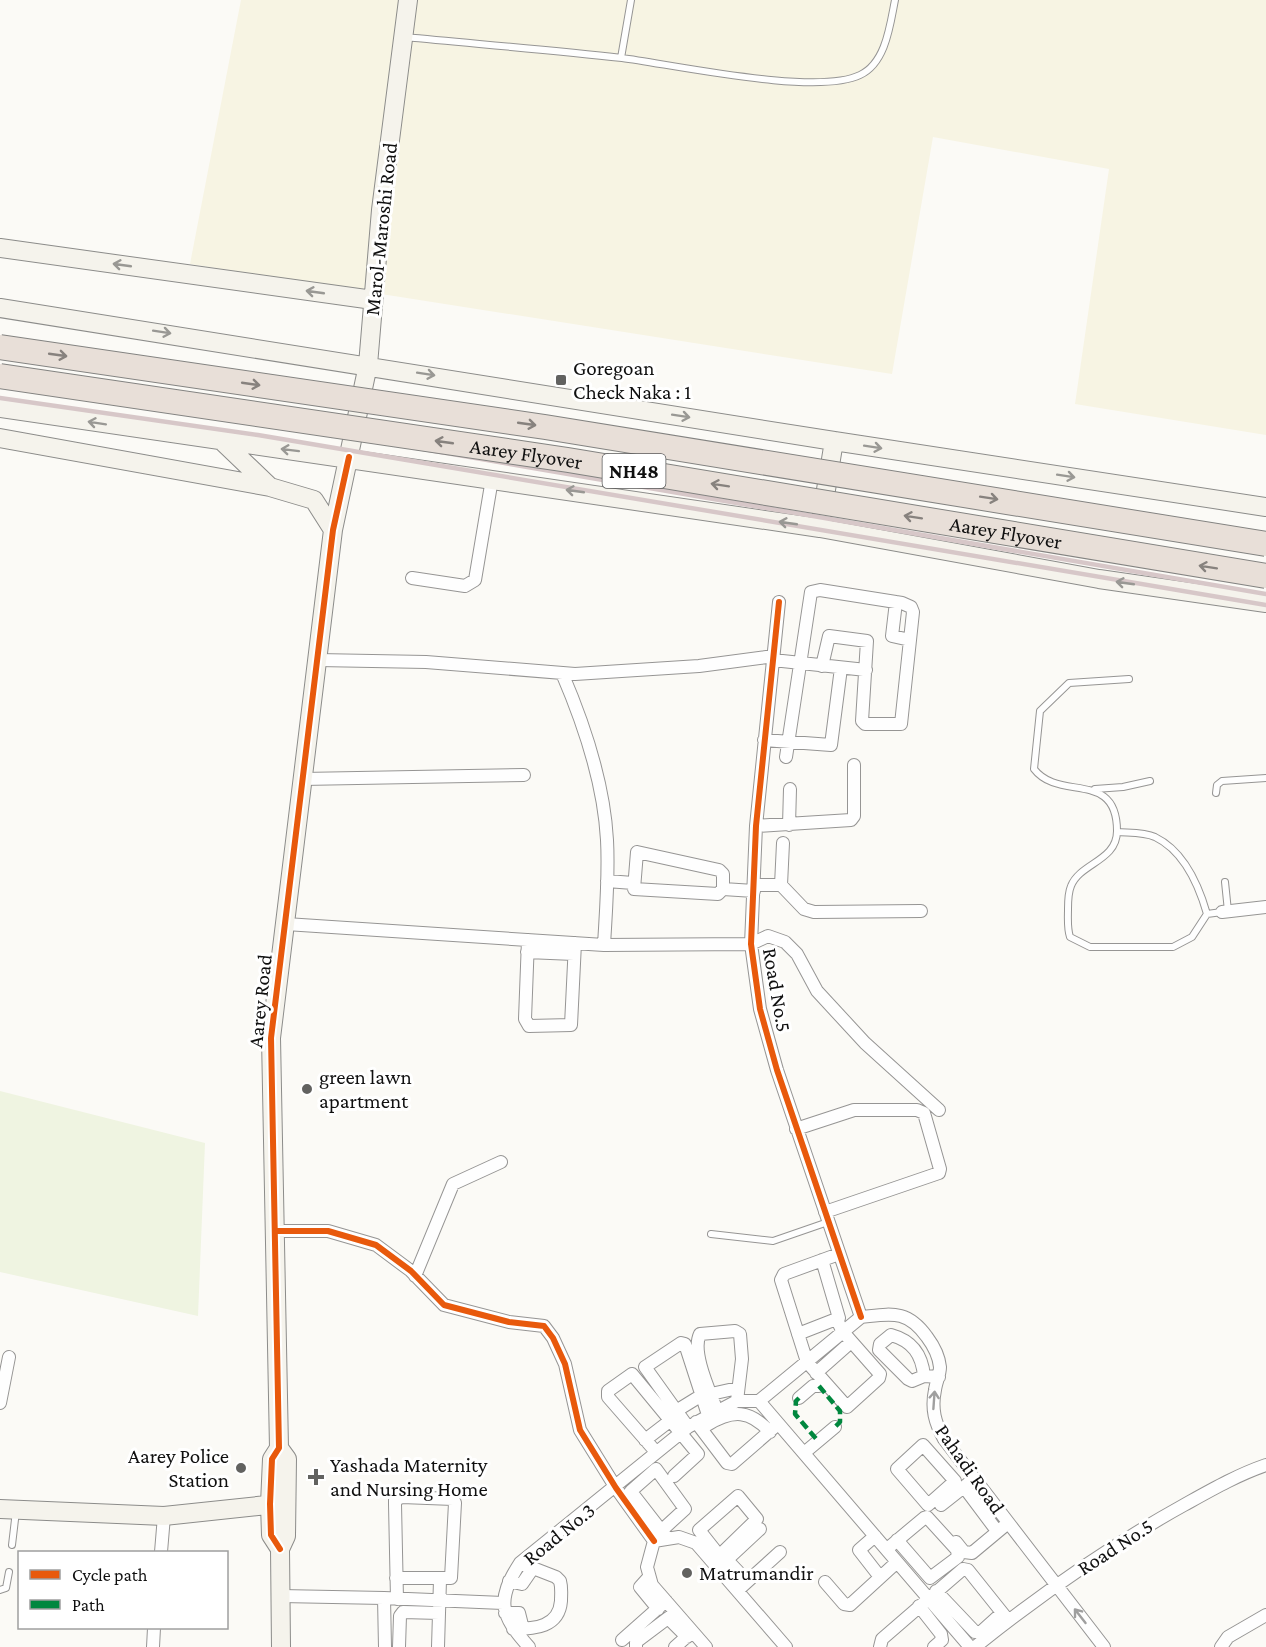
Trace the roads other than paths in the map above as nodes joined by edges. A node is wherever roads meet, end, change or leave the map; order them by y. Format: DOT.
graph roads {
  1 [pos="408,0"];
  2 [pos="631,0"];
  3 [pos="895,0"];
  4 [pos="402,37"];
  5 [pos="621,58"];
  6 [pos="0,248"];
  7 [pos="373,300"];
  8 [pos="0,308"];
  9 [pos="0,347"];
  10 [pos="368,365"];
  11 [pos="0,376"];
  12 [pos="0,408"];
  13 [pos="0,438"];
  14 [pos="834,441"];
  15 [pos="223,442"];
  16 [pos="349,457"];
  17 [pos="492,479"];
  18 [pos="270,487"];
  19 [pos="1266,507"];
  20 [pos="820,528"];
  21 [pos="333,530"];
  22 [pos="1266,544"];
  23 [pos="1266,576"];
  24 [pos="412,578"];
  25 [pos="1188,592"];
  26 [pos="779,602"];
  27 [pos="896,602"];
  28 [pos="1266,603"];
  29 [pos="1266,613"];
  30 [pos="910,640"];
  31 [pos="773,658"];
  32 [pos="318,660"];
  33 [pos="800,663"];
  34 [pos="822,666"];
  35 [pos="841,668"];
  36 [pos="866,670"];
  37 [pos="562,673"];
  38 [pos="1129,679"];
  39 [pos="764,740"];
  40 [pos="788,742"];
  41 [pos="786,758"];
  42 [pos="854,765"];
  43 [pos="524,775"];
  44 [pos="1266,778"];
  45 [pos="302,779"];
  46 [pos="1150,781"];
  47 [pos="790,789"];
  48 [pos="1095,789"];
  49 [pos="1216,793"];
  50 [pos="756,825"];
  51 [pos="789,825"];
  52 [pos="1118,832"];
  53 [pos="783,843"];
  54 [pos="607,881"];
  55 [pos="1225,882"];
  56 [pos="633,883"];
  57 [pos="782,885"];
  58 [pos="754,888"];
  59 [pos="723,889"];
  60 [pos="1266,907"];
  61 [pos="921,911"];
  62 [pos="1225,912"];
  63 [pos="1207,914"];
  64 [pos="286,924"];
  65 [pos="751,944"];
  66 [pos="604,945"];
  67 [pos="527,946"];
  68 [pos="574,948"];
  69 [pos="939,1110"];
  70 [pos="796,1129"];
  71 [pos="501,1162"];
  72 [pos="826,1217"];
  73 [pos="275,1230"];
  74 [pos="711,1234"];
  75 [pos="839,1254"];
  76 [pos="822,1260"];
  77 [pos="415,1276"];
  78 [pos="861,1317"];
  79 [pos="837,1320"];
  80 [pos="798,1334"];
  81 [pos="847,1337"];
  82 [pos="9,1357"];
  83 [pos="807,1362"];
  84 [pos="816,1372"];
  85 [pos="793,1373"];
  86 [pos="924,1376"];
  87 [pos="939,1377"];
  88 [pos="738,1388"];
  89 [pos="725,1391"];
  90 [pos="809,1391"];
  91 [pos="706,1395"];
  92 [pos="759,1401"];
  93 [pos="0,1403"];
  94 [pos="722,1408"];
  95 [pos="674,1416"];
  96 [pos="692,1427"];
  97 [pos="835,1427"];
  98 [pos="774,1428"];
  99 [pos="659,1430"];
  100 [pos="944,1439"];
  101 [pos="645,1440"];
  102 [pos="668,1442"];
  103 [pos="930,1452"];
  104 [pos="804,1453"];
  105 [pos="653,1460"];
  106 [pos="961,1462"];
  107 [pos="1266,1465"];
  108 [pos="948,1474"];
  109 [pos="674,1476"];
  110 [pos="974,1479"];
  111 [pos="964,1487"];
  112 [pos="615,1488"];
  113 [pos="278,1504"];
  114 [pos="8,1509"];
  115 [pos="164,1516"];
  116 [pos="1008,1522"];
  117 [pos="760,1529"];
  118 [pos="998,1531"];
  119 [pos="875,1536"];
  120 [pos="661,1537"];
  121 [pos="699,1540"];
  122 [pos="897,1540"];
  123 [pos="12,1545"];
  124 [pos="886,1550"];
  125 [pos="161,1551"];
  126 [pos="780,1552"];
  127 [pos="713,1554"];
  128 [pos="913,1559"];
  129 [pos="520,1563"];
  130 [pos="723,1564"];
  131 [pos="900,1565"];
  132 [pos="533,1568"];
  133 [pos="9,1572"];
  134 [pos="880,1577"];
  135 [pos="396,1578"];
  136 [pos="440,1580"];
  137 [pos="509,1581"];
  138 [pos="747,1581"];
  139 [pos="825,1582"];
  140 [pos="1056,1586"];
  141 [pos="0,1590"];
  142 [pos="738,1590"];
  143 [pos="281,1596"];
  144 [pos="391,1598"];
  145 [pos="927,1598"];
  146 [pos="662,1605"];
  147 [pos="439,1606"];
  148 [pos="504,1608"];
  149 [pos="1266,1615"];
  150 [pos="1005,1617"];
  151 [pos="959,1625"];
  152 [pos="154,1629"];
  153 [pos="518,1629"];
  154 [pos="622,1640"];
  155 [pos="696,1641"];
  156 [pos="385,1643"];
  157 [pos="400,1643"];
  158 [pos="153,1647"];
  159 [pos="281,1647"];
  160 [pos="438,1647"];
  161 [pos="529,1647"];
  162 [pos="636,1647"];
  163 [pos="675,1647"];
  164 [pos="786,1647"];
  165 [pos="880,1647"];
  166 [pos="934,1647"];
  167 [pos="969,1647"];
  168 [pos="975,1647"];
  169 [pos="1104,1647"];
  170 [pos="1221,1647"];
  1 -- 4 [label="main road, Marol-Maroshi Road"];
  2 -- 5 [label="lane"];
  3 -- 5 [label="lane"];
  4 -- 5 [label="lane"];
  4 -- 7 [label="main road, Marol-Maroshi Road"];
  7 -- 6 [label="main road, one-way"];
  7 -- 10 [label="main road, Marol-Maroshi Road"];
  8 -- 10 [label="main road, one-way"];
  9 -- 22 [label="highway, Aarey Flyover / NH48, one-way, bridge"];
  10 -- 14 [label="main road, one-way"];
  10 -- 16 [label="main road, Marol-Maroshi Road"];
  23 -- 11 [label="highway, Aarey Flyover / NH48, one-way, bridge"];
  15 -- 12 [label="main road, one-way"];
  13 -- 18 [label="main road"];
  14 -- 19 [label="main road, one-way"];
  14 -- 20 [label="main road"];
  16 -- 15 [label="main road, one-way"];
  15 -- 18 [label="main road"];
  16 -- 17 [label="main road"];
  16 -- 21 [label="main road, Aarey Road"];
  20 -- 17 [label="main road, one-way"];
  17 -- 24 [label="street"];
  18 -- 21 [label="main road"];
  25 -- 20 [label="main road, one-way"];
  21 -- 32 [label="main road, Aarey Road"];
  25 -- 28 [label="main road"];
  25 -- 29 [label="main road"];
  26 -- 31 [label="street, Road No.5"];
  27 -- 30 [label="street"];
  27 -- 30 [label="street"];
  27 -- 33 [label="street"];
  30 -- 36 [label="street"];
  31 -- 33 [label="street"];
  31 -- 37 [label="street"];
  31 -- 39 [label="street, Road No.5"];
  32 -- 37 [label="street"];
  32 -- 45 [label="main road, Aarey Road"];
  33 -- 34 [label="street"];
  33 -- 40 [label="street"];
  34 -- 35 [label="street"];
  34 -- 36 [label="street"];
  35 -- 36 [label="street"];
  35 -- 40 [label="street"];
  37 -- 54 [label="street"];
  38 -- 48 [label="lane"];
  39 -- 40 [label="street"];
  39 -- 50 [label="street, Road No.5"];
  40 -- 41 [label="street"];
  42 -- 51 [label="street"];
  43 -- 45 [label="street"];
  44 -- 49 [label="lane"];
  45 -- 64 [label="main road, Aarey Road"];
  46 -- 48 [label="lane"];
  47 -- 51 [label="street"];
  48 -- 52 [label="lane"];
  50 -- 51 [label="street"];
  50 -- 58 [label="street, Road No.5"];
  52 -- 63 [label="lane"];
  52 -- 63 [label="lane"];
  53 -- 57 [label="street"];
  54 -- 56 [label="street"];
  54 -- 66 [label="street"];
  55 -- 62 [label="lane"];
  56 -- 59 [label="street"];
  56 -- 59 [label="street"];
  57 -- 58 [label="street"];
  57 -- 61 [label="street"];
  58 -- 59 [label="street"];
  58 -- 65 [label="street, Road No.5"];
  60 -- 62 [label="street"];
  62 -- 63 [label="lane"];
  64 -- 67 [label="street, Road No.5"];
  64 -- 73 [label="main road, Aarey Road"];
  65 -- 66 [label="street, Road No.5"];
  65 -- 69 [label="street, Road No.5"];
  65 -- 70 [label="street, Road No.5"];
  66 -- 68 [label="street, Road No.5"];
  67 -- 68 [label="street, Road No.5"];
  67 -- 68 [label="street"];
  70 -- 72 [label="street, Road No.5"];
  70 -- 72 [label="street"];
  71 -- 77 [label="street"];
  72 -- 74 [label="lane"];
  72 -- 75 [label="street, Road No.5"];
  73 -- 77 [label="street"];
  73 -- 113 [label="main road, Aarey Road"];
  75 -- 76 [label="street"];
  75 -- 78 [label="street, Road No.5"];
  76 -- 79 [label="street"];
  76 -- 80 [label="street"];
  77 -- 112 [label="street"];
  78 -- 81 [label="street"];
  78 -- 87 [label="street, Pahadi Road"];
  79 -- 80 [label="street"];
  79 -- 81 [label="street"];
  80 -- 83 [label="street"];
  81 -- 83 [label="street"];
  81 -- 84 [label="street"];
  81 -- 84 [label="street"];
  82 -- 93 [label="street"];
  83 -- 84 [label="street"];
  83 -- 85 [label="street"];
  85 -- 90 [label="street"];
  85 -- 92 [label="street"];
  86 -- 87 [label="street"];
  100 -- 87 [label="street, Pahadi Road, one-way"];
  88 -- 89 [label="street"];
  88 -- 91 [label="street"];
  88 -- 94 [label="street"];
  89 -- 91 [label="street"];
  89 -- 94 [label="street"];
  91 -- 94 [label="street"];
  91 -- 95 [label="street"];
  91 -- 95 [label="street"];
  92 -- 94 [label="street"];
  92 -- 98 [label="street"];
  94 -- 96 [label="street"];
  95 -- 96 [label="street"];
  95 -- 99 [label="street"];
  95 -- 101 [label="street"];
  96 -- 98 [label="street"];
  96 -- 98 [label="street"];
  96 -- 102 [label="street"];
  96 -- 109 [label="street"];
  97 -- 104 [label="street"];
  98 -- 104 [label="street"];
  99 -- 101 [label="street"];
  99 -- 102 [label="street"];
  100 -- 103 [label="street"];
  100 -- 106 [label="street, Pahadi Road"];
  101 -- 105 [label="street"];
  102 -- 105 [label="street"];
  103 -- 108 [label="street"];
  103 -- 108 [label="street"];
  104 -- 119 [label="street"];
  105 -- 112 [label="street"];
  105 -- 120 [label="street"];
  105 -- 120 [label="street"];
  106 -- 108 [label="street"];
  106 -- 110 [label="street, Pahadi Road"];
  107 -- 140 [label="street, Road No.5"];
  110 -- 111 [label="street"];
  110 -- 116 [label="street, Pahadi Road"];
  111 -- 118 [label="street"];
  111 -- 118 [label="street"];
  112 -- 120 [label="street"];
  112 -- 129 [label="street, Road No.3"];
  113 -- 115 [label="main road"];
  113 -- 143 [label="main road, Aarey Road"];
  114 -- 115 [label="main road"];
  114 -- 123 [label="lane"];
  115 -- 125 [label="street"];
  116 -- 118 [label="street"];
  116 -- 140 [label="street, Pahadi Road"];
  117 -- 130 [label="street"];
  119 -- 124 [label="street"];
  119 -- 134 [label="street"];
  120 -- 121 [label="street"];
  120 -- 146 [label="street"];
  121 -- 127 [label="street"];
  121 -- 127 [label="street"];
  122 -- 124 [label="street"];
  122 -- 128 [label="street"];
  122 -- 128 [label="street"];
  124 -- 131 [label="street"];
  126 -- 138 [label="street"];
  127 -- 130 [label="street"];
  128 -- 131 [label="street"];
  129 -- 132 [label="street"];
  129 -- 137 [label="street, Road No.3"];
  130 -- 138 [label="street"];
  130 -- 142 [label="street"];
  131 -- 134 [label="street"];
  131 -- 145 [label="street"];
  132 -- 137 [label="street"];
  132 -- 153 [label="street"];
  133 -- 141 [label="lane"];
  134 -- 139 [label="street"];
  135 -- 136 [label="street"];
  135 -- 136 [label="street"];
  135 -- 144 [label="street"];
  136 -- 147 [label="street"];
  137 -- 148 [label="street, Road No.3"];
  138 -- 142 [label="street"];
  140 -- 150 [label="street, Road No.5"];
  169 -- 140 [label="street, Pahadi Road, one-way"];
  142 -- 164 [label="street"];
  143 -- 144 [label="street"];
  143 -- 159 [label="main road, Aarey Road"];
  144 -- 147 [label="street"];
  144 -- 156 [label="street"];
  145 -- 150 [label="street"];
  145 -- 151 [label="street"];
  145 -- 165 [label="street"];
  145 -- 166 [label="street"];
  146 -- 154 [label="street"];
  146 -- 155 [label="street"];
  147 -- 148 [label="street"];
  147 -- 157 [label="street"];
  147 -- 160 [label="street"];
  148 -- 153 [label="street"];
  149 -- 170 [label="street"];
  150 -- 151 [label="street"];
  150 -- 168 [label="street, Road No.5"];
  151 -- 167 [label="street"];
  152 -- 158 [label="street"];
  153 -- 161 [label="street"];
  155 -- 162 [label="street"];
  155 -- 163 [label="street"];
  156 -- 157 [label="street"];
}
